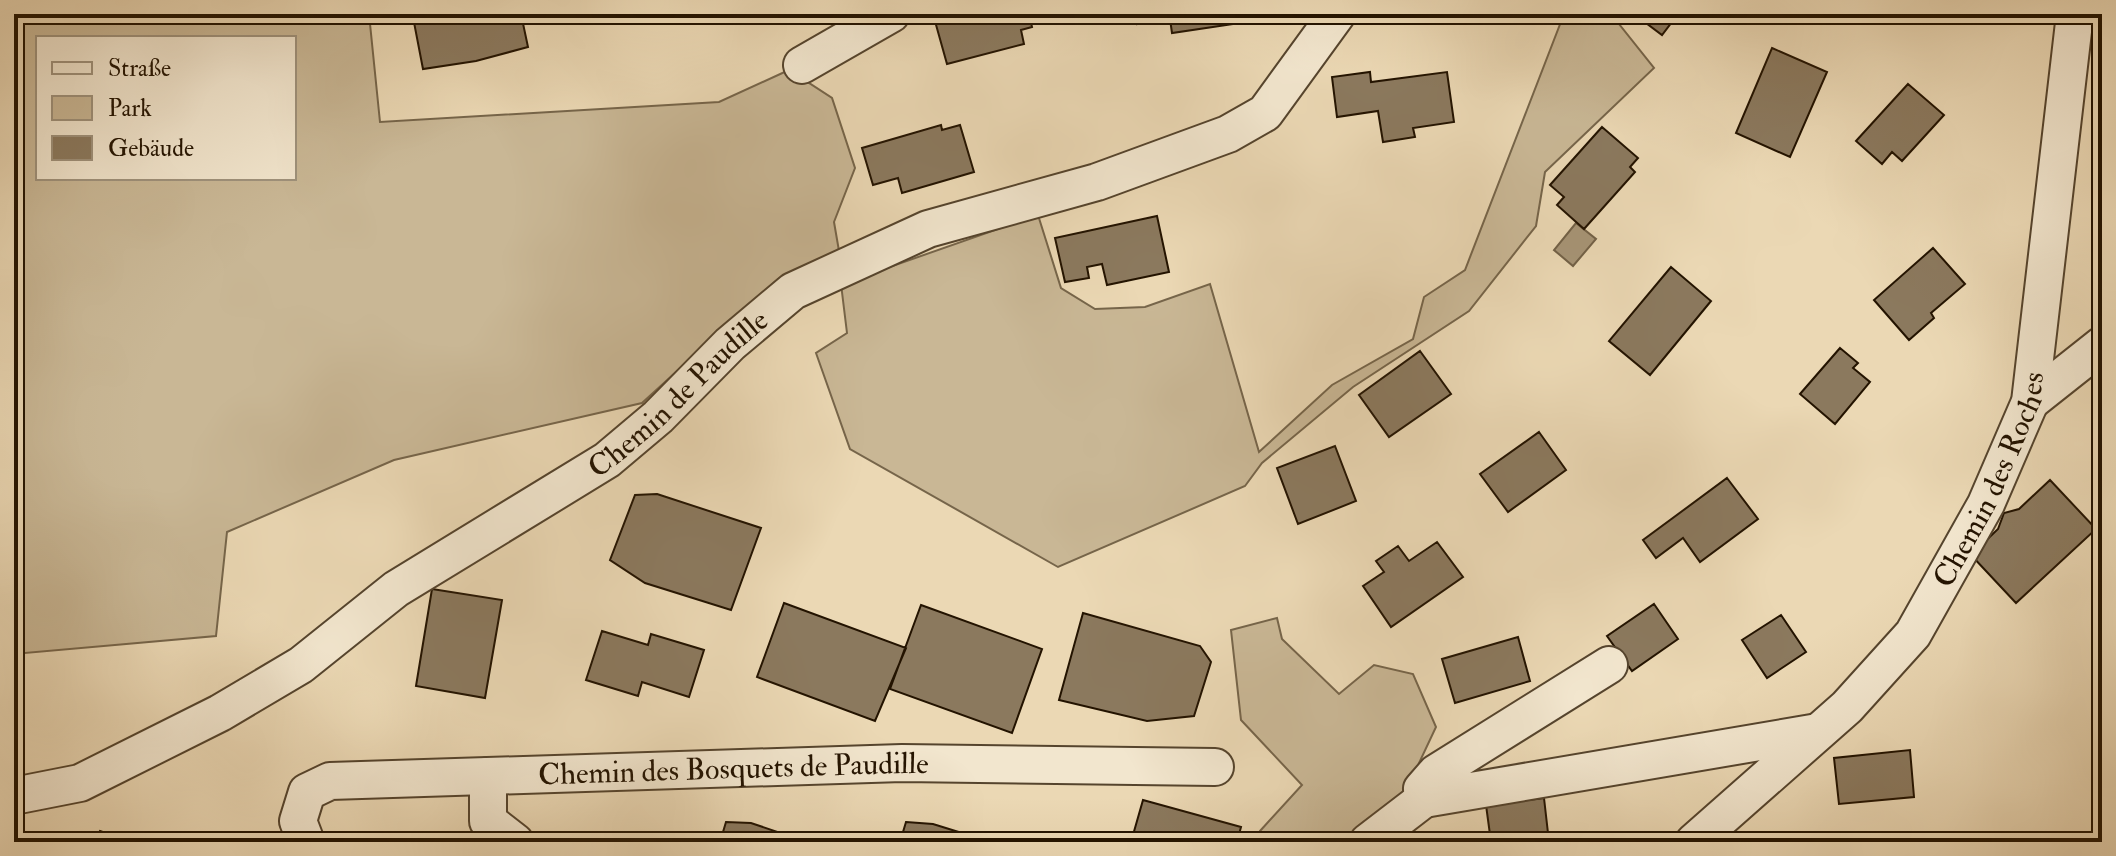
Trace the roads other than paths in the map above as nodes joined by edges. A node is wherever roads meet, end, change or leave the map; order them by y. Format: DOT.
graph roads {
  1 [pos="891,14"];
  2 [pos="1337,14"];
  3 [pos="2075,14"];
  4 [pos="802,65"];
  5 [pos="2102,345"];
  6 [pos="2030,402"];
  7 [pos="1609,665"];
  8 [pos="1818,732"];
  9 [pos="1215,767"];
  10 [pos="488,776"];
  11 [pos="14,796"];
  12 [pos="1424,799"];
  13 [pos="306,842"];
  14 [pos="515,842"];
  15 [pos="1368,842"];
  16 [pos="1694,842"];
  1 -- 4 [label="street"];
  2 -- 11 [label="street, Chemin de Paudille"];
  3 -- 6 [label="street, Chemin des Roches"];
  5 -- 6 [label="street"];
  6 -- 8 [label="street, Chemin des Roches"];
  7 -- 12 [label="street"];
  8 -- 12 [label="street"];
  8 -- 16 [label="street, Chemin des Roches"];
  9 -- 10 [label="street, Chemin des Bosquets de Paudille"];
  10 -- 13 [label="street, Chemin des Bosquets de Paudille"];
  10 -- 14 [label="street"];
  12 -- 15 [label="street"];
}
